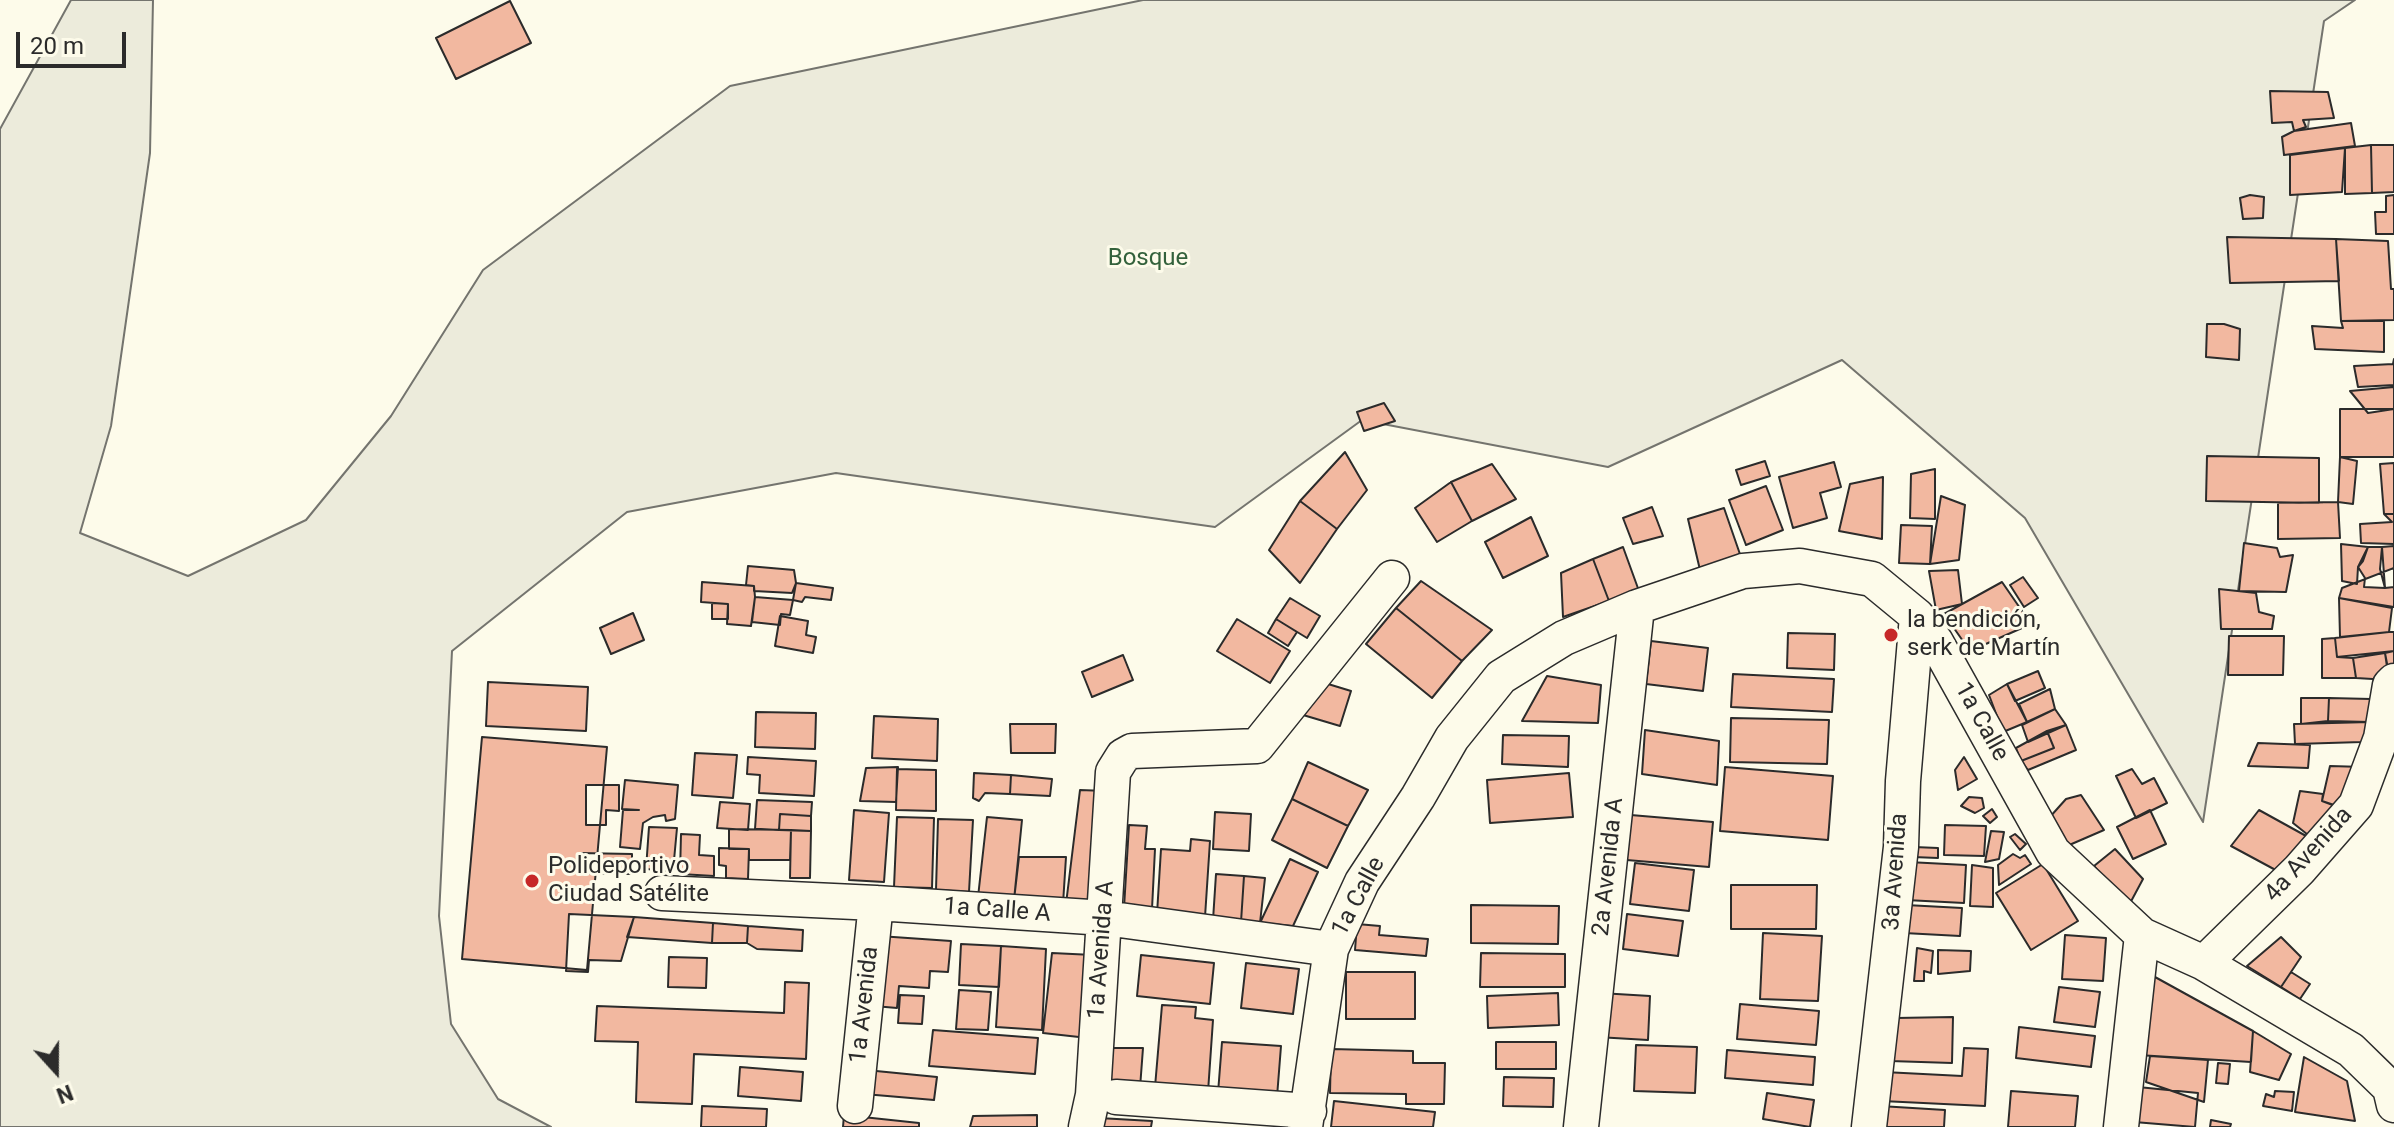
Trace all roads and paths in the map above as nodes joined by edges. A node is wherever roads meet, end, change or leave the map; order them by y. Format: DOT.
graph roads {
  1 [pos="1392,578"];
  2 [pos="1637,607"];
  3 [pos="1917,616"];
  4 [pos="2394,681"];
  5 [pos="662,893"];
  6 [pos="876,903"];
  7 [pos="1105,918"];
  8 [pos="2142,935"];
  9 [pos="1331,949"];
  10 [pos="2204,963"];
  11 [pos="2392,1096"];
  12 [pos="1116,1097"];
  13 [pos="855,1106"];
  14 [pos="1307,1119"];
  15 [pos="1086,1127"];
  16 [pos="1581,1127"];
  17 [pos="1869,1127"];
  18 [pos="2121,1127"];
  1 -- 7 [label="street, 1a Avenida A"];
  2 -- 3 [label="street, 1a Calle"];
  2 -- 9 [label="street, 1a Calle"];
  2 -- 16 [label="street, 2a Avenida A"];
  3 -- 8 [label="street, 1a Calle"];
  3 -- 17 [label="street, 3a Avenida"];
  4 -- 10 [label="street, 4a Avenida"];
  5 -- 6 [label="street, 1a Calle A"];
  6 -- 7 [label="street, 1a Calle A"];
  6 -- 13 [label="street, 1a Avenida"];
  7 -- 9 [label="street, 1a Calle A"];
  7 -- 15 [label="street, 1a Avenida A"];
  8 -- 10 [label="street, 1a Calle"];
  8 -- 18 [label="street"];
  9 -- 14 [label="street"];
  10 -- 11 [label="street, 1a Calle"];
  12 -- 14 [label="street"];
}
